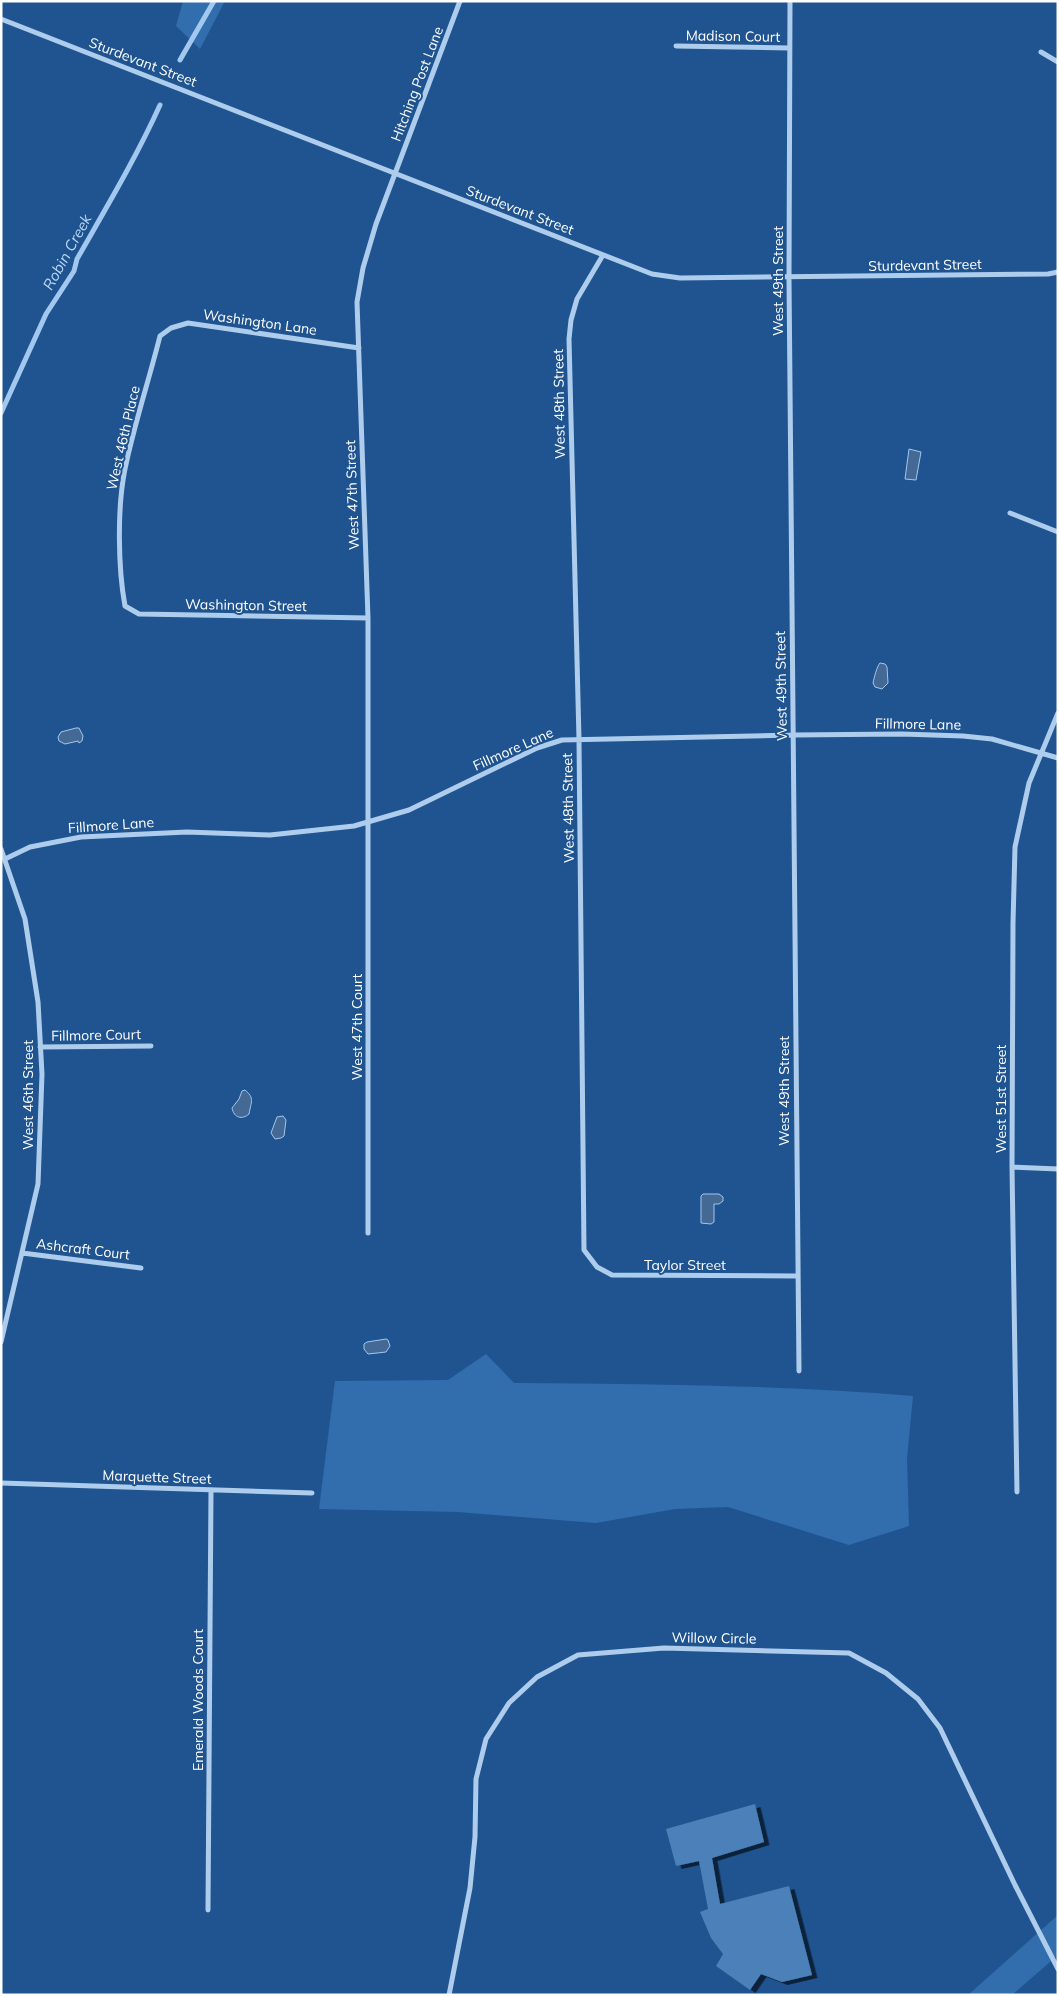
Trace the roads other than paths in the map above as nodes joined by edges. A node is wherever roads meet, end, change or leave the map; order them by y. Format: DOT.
graph roads {
  1 [pos="460,1"];
  2 [pos="790,1"];
  3 [pos="1,19"];
  4 [pos="676,46"];
  5 [pos="790,48"];
  6 [pos="1041,52"];
  7 [pos="1058,62"];
  8 [pos="395,174"];
  9 [pos="603,255"];
  10 [pos="1058,272"];
  11 [pos="788,278"];
  12 [pos="160,336"];
  13 [pos="359,348"];
  14 [pos="1010,513"];
  15 [pos="1058,532"];
  16 [pos="125,606"];
  17 [pos="368,618"];
  18 [pos="1058,713"];
  19 [pos="793,735"];
  20 [pos="579,739"];
  21 [pos="1042,752"];
  22 [pos="1058,758"];
  23 [pos="368,822"];
  24 [pos="1,849"];
  25 [pos="5,859"];
  26 [pos="151,1046"];
  27 [pos="40,1047"];
  28 [pos="1012,1167"];
  29 [pos="1058,1169"];
  30 [pos="368,1233"];
  31 [pos="584,1250"];
  32 [pos="22,1253"];
  33 [pos="141,1268"];
  34 [pos="796,1276"];
  35 [pos="1,1342"];
  36 [pos="798,1371"];
  37 [pos="1,1483"];
  38 [pos="211,1491"];
  39 [pos="1017,1492"];
  40 [pos="312,1493"];
  41 [pos="208,1910"];
  42 [pos="1058,1969"];
  43 [pos="449,1995"];
  1 -- 8 [label="street, Hitching Post Lane"];
  2 -- 5 [label="street, West 49th Street"];
  3 -- 8 [label="street, Sturdevant Street"];
  4 -- 5 [label="street, Madison Court"];
  5 -- 11 [label="street, West 49th Street"];
  6 -- 7 [label="street"];
  8 -- 9 [label="street, Sturdevant Street"];
  8 -- 13 [label="street, West 47th Street"];
  9 -- 11 [label="street, Sturdevant Street"];
  9 -- 20 [label="street, West 48th Street"];
  10 -- 11 [label="street, Sturdevant Street"];
  11 -- 19 [label="street, West 49th Street"];
  12 -- 13 [label="street, Washington Lane"];
  12 -- 16 [label="street, West 46th Place"];
  13 -- 17 [label="street, West 47th Street"];
  14 -- 15 [label="street"];
  16 -- 17 [label="street, Washington Street"];
  17 -- 23 [label="street, West 47th Street"];
  18 -- 21 [label="street, West 51st Street"];
  19 -- 20 [label="street, Fillmore Lane"];
  19 -- 21 [label="street, Fillmore Lane"];
  19 -- 34 [label="street, West 49th Street"];
  20 -- 23 [label="street, Fillmore Lane"];
  20 -- 31 [label="street, West 48th Street"];
  21 -- 22 [label="street"];
  21 -- 28 [label="street, West 51st Street"];
  23 -- 25 [label="street, Fillmore Lane"];
  23 -- 30 [label="street, West 47th Court"];
  24 -- 25 [label="street, West 46th Street"];
  25 -- 27 [label="street, West 46th Street"];
  26 -- 27 [label="street, Fillmore Court"];
  27 -- 32 [label="street, West 46th Street"];
  28 -- 29 [label="street"];
  28 -- 39 [label="street, West 51st Street"];
  31 -- 34 [label="street, Taylor Street"];
  32 -- 33 [label="street, Ashcraft Court"];
  32 -- 35 [label="street, West 46th Street"];
  34 -- 36 [label="street, West 49th Street"];
  37 -- 38 [label="street, Marquette Street"];
  38 -- 40 [label="street, Marquette Street"];
  38 -- 41 [label="street, Emerald Woods Court"];
  42 -- 43 [label="street, Willow Circle"];
}
